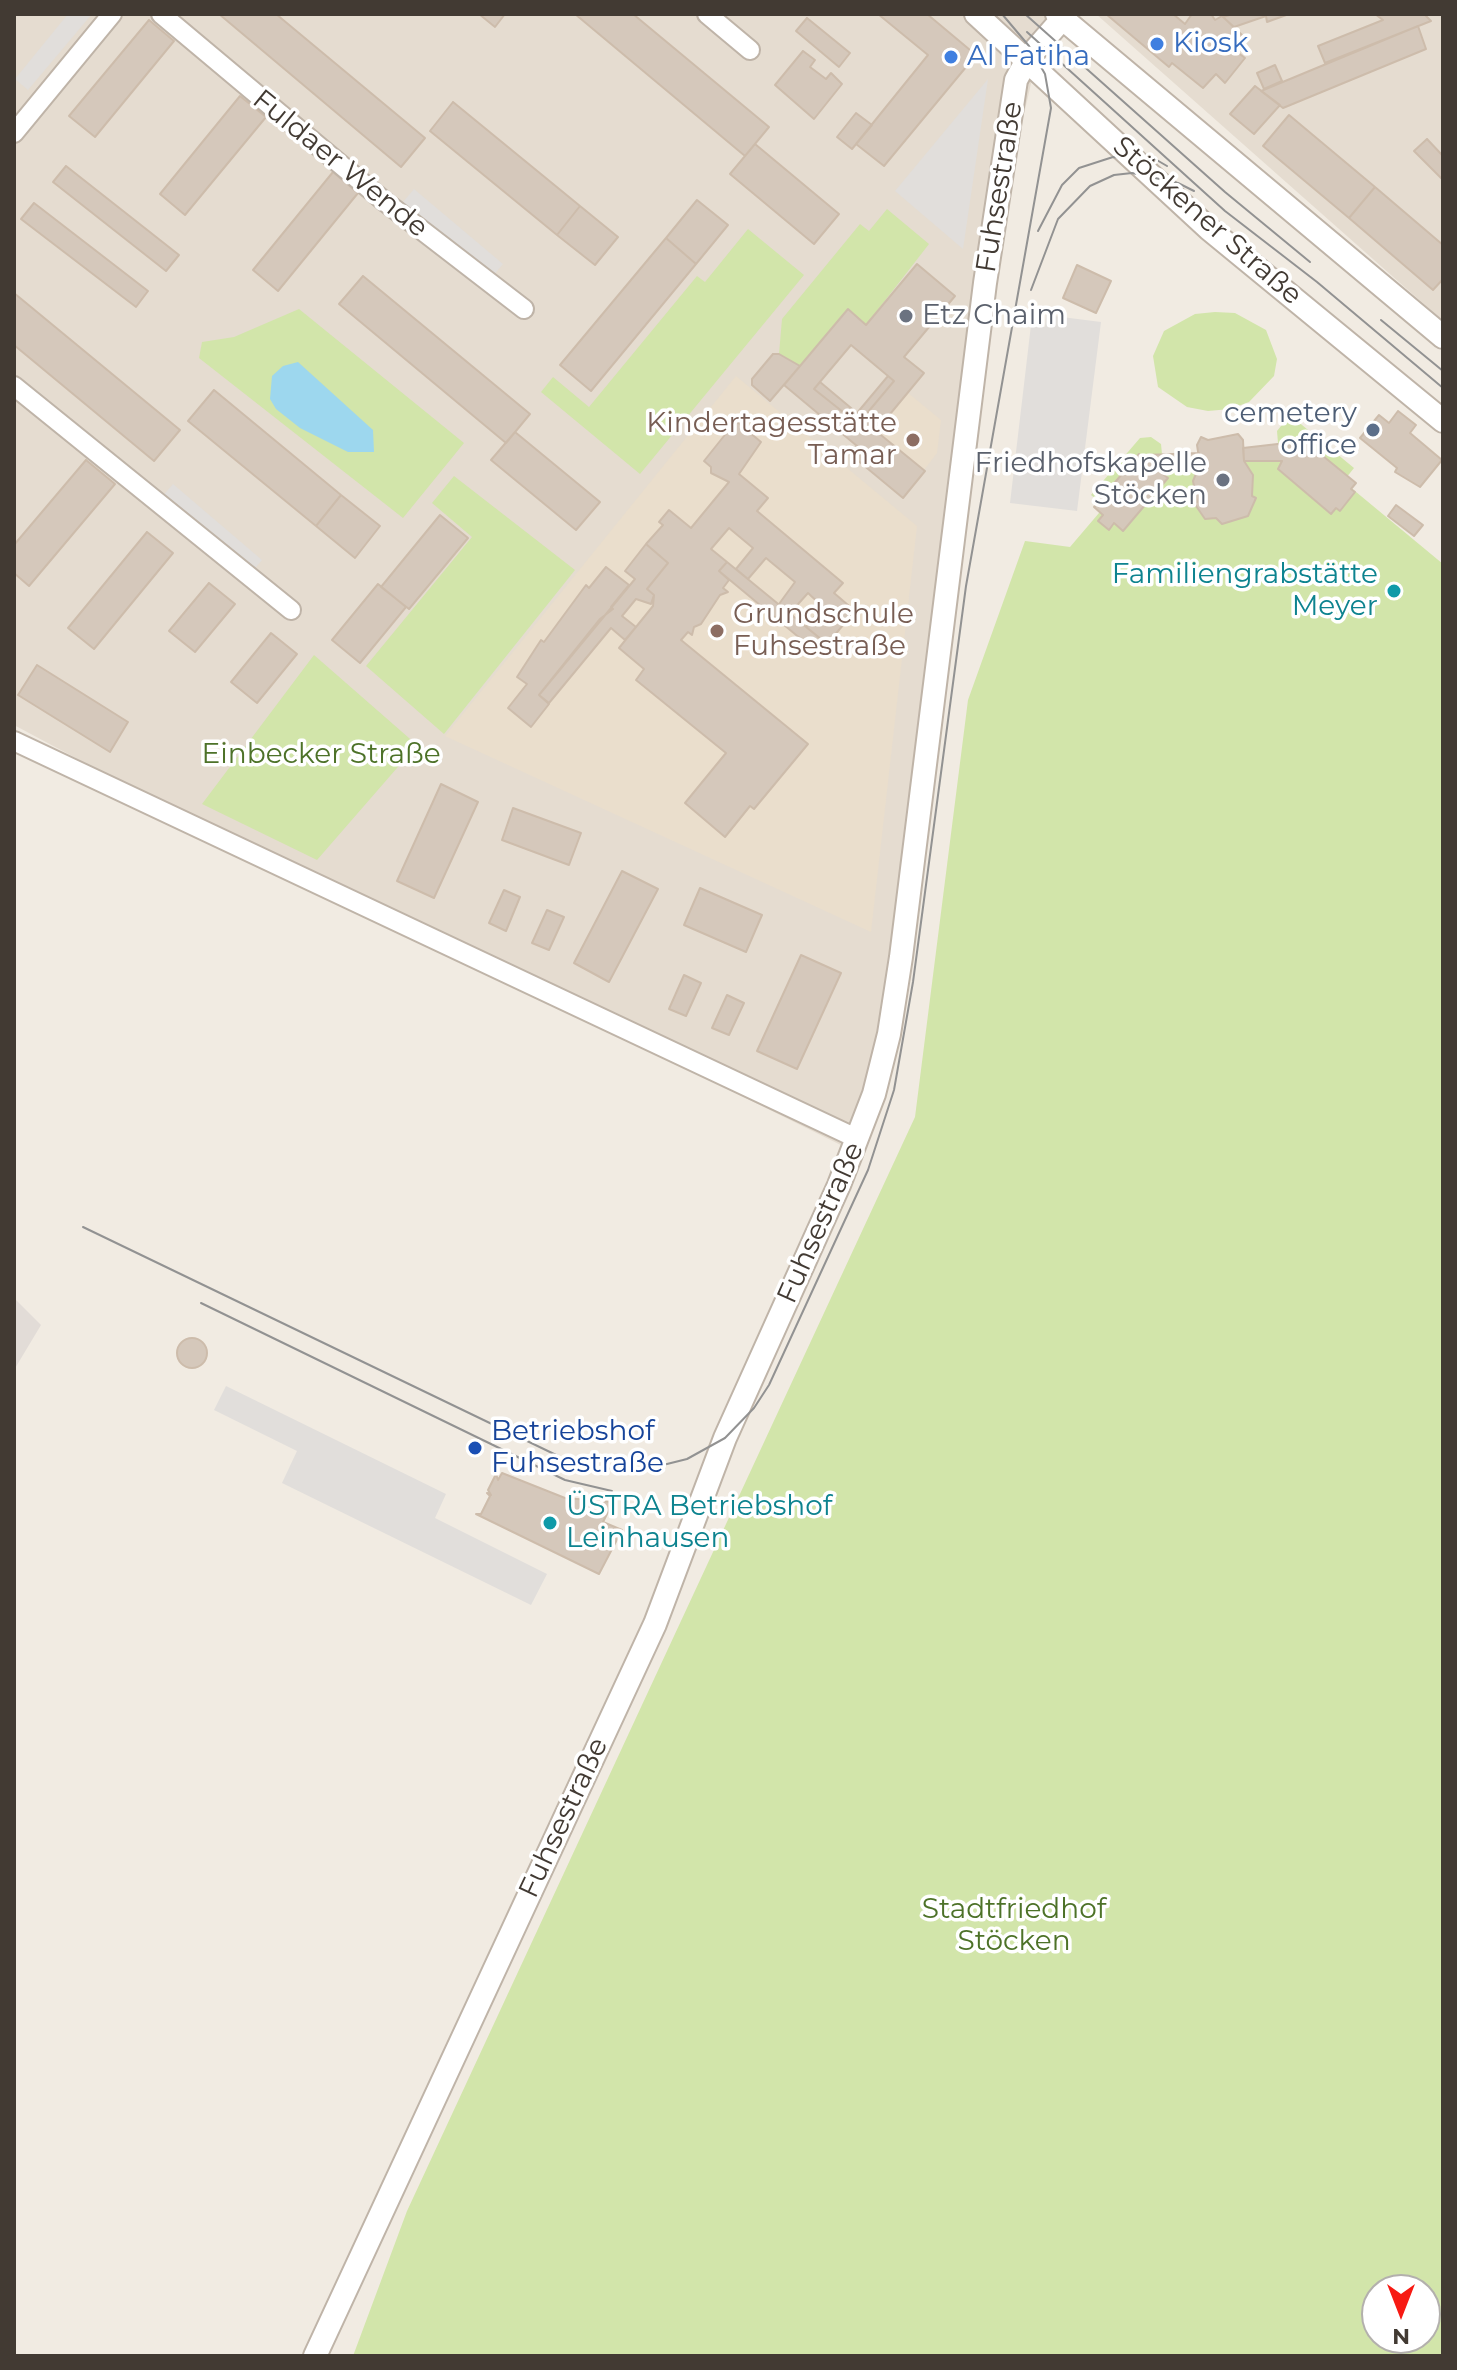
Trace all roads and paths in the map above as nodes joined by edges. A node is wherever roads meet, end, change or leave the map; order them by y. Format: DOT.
graph roads {
  1 [pos="112,14"];
  2 [pos="161,14"];
  3 [pos="707,14"];
  4 [pos="976,14"];
  5 [pos="1060,16"];
  6 [pos="750,50"];
  7 [pos="1028,58"];
  8 [pos="14,133"];
  9 [pos="524,309"];
  10 [pos="1443,337"];
  11 [pos="14,386"];
  12 [pos="1443,421"];
  13 [pos="291,610"];
  14 [pos="14,741"];
  15 [pos="858,1139"];
  16 [pos="315,2356"];
  1 -- 8 [label="street"];
  2 -- 9 [label="street, Fuldaer Wende"];
  3 -- 6 [label="street"];
  4 -- 7 [label="street, Stöckener Straße"];
  5 -- 7 [label="street, Fuhsestraße"];
  5 -- 10 [label="street"];
  7 -- 12 [label="street, Stöckener Straße"];
  7 -- 15 [label="street, Fuhsestraße"];
  11 -- 13 [label="street"];
  14 -- 15 [label="street"];
  15 -- 16 [label="street, Fuhsestraße"];
}
